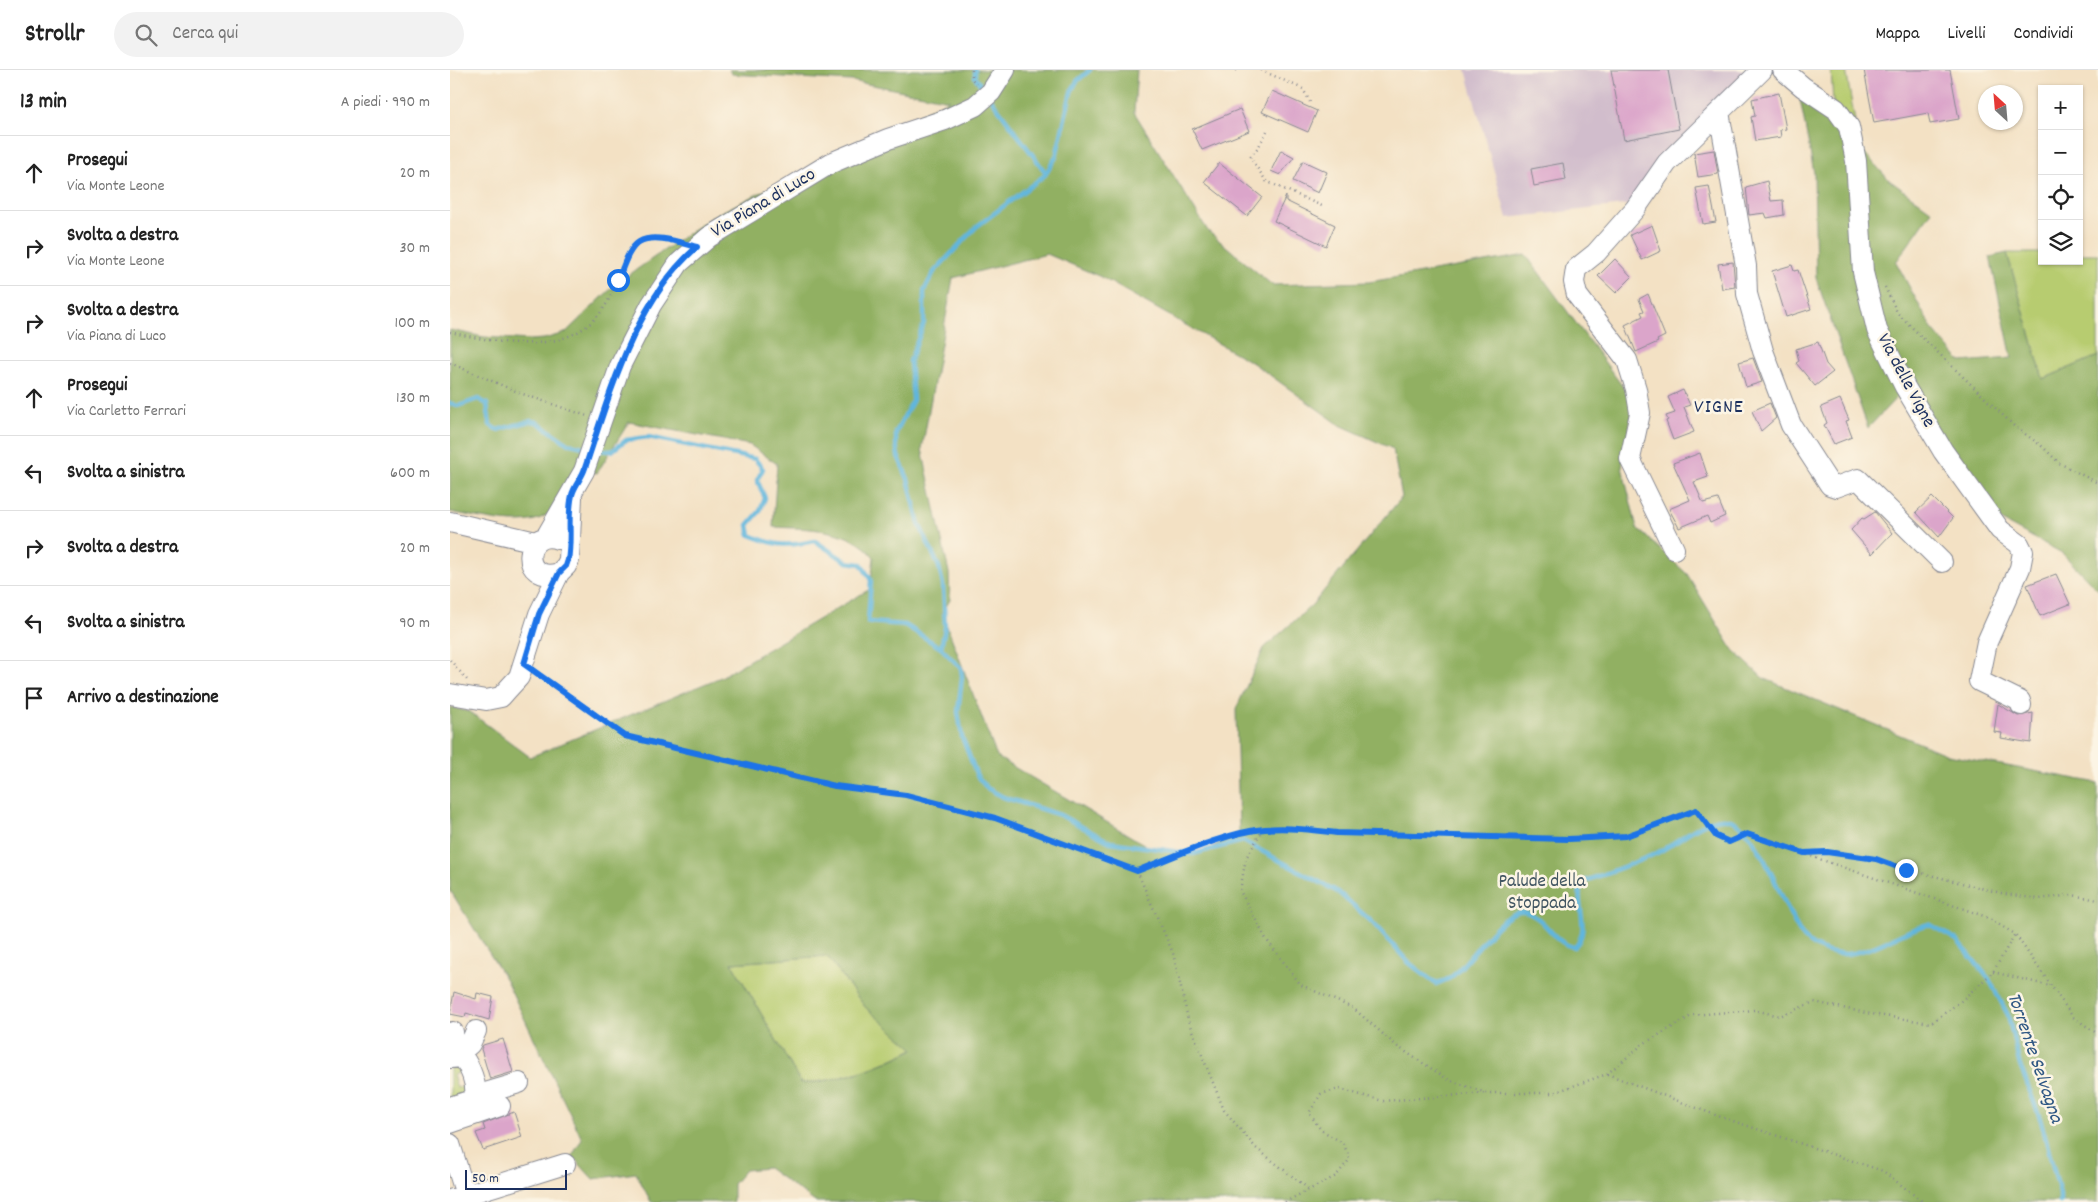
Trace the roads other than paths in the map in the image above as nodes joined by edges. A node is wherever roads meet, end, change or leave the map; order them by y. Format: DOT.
graph roads {
  1 [pos="1006,70"];
  2 [pos="1762,70"];
  3 [pos="1783,70"];
  4 [pos="1719,112"];
  5 [pos="572,495"];
  6 [pos="450,522"];
  7 [pos="537,545"];
  8 [pos="1674,549"];
  9 [pos="1942,562"];
  10 [pos="556,568"];
  11 [pos="450,694"];
  12 [pos="2021,705"];
  13 [pos="476,1031"];
  14 [pos="453,1032"];
  15 [pos="457,1055"];
  16 [pos="519,1083"];
  17 [pos="475,1096"];
  18 [pos="500,1106"];
  19 [pos="450,1107"];
  20 [pos="450,1123"];
  21 [pos="450,1144"];
  22 [pos="565,1164"];
  23 [pos="458,1198"];
  1 -- 5 [label="street, Via Piana di Luco"];
  2 -- 4 [label="street"];
  3 -- 12 [label="street, Via delle Vigne"];
  4 -- 8 [label="street"];
  4 -- 9 [label="street"];
  5 -- 7 [label="street, Via Piana di Luco"];
  5 -- 10 [label="street"];
  6 -- 7 [label="street"];
  7 -- 10 [label="street"];
  7 -- 10 [label="street"];
  10 -- 11 [label="street"];
  13 -- 15 [label="street"];
  14 -- 15 [label="street"];
  15 -- 17 [label="street"];
  16 -- 17 [label="street"];
  17 -- 19 [label="street"];
  18 -- 20 [label="street"];
  21 -- 23 [label="street"];
  22 -- 23 [label="street"];
}
